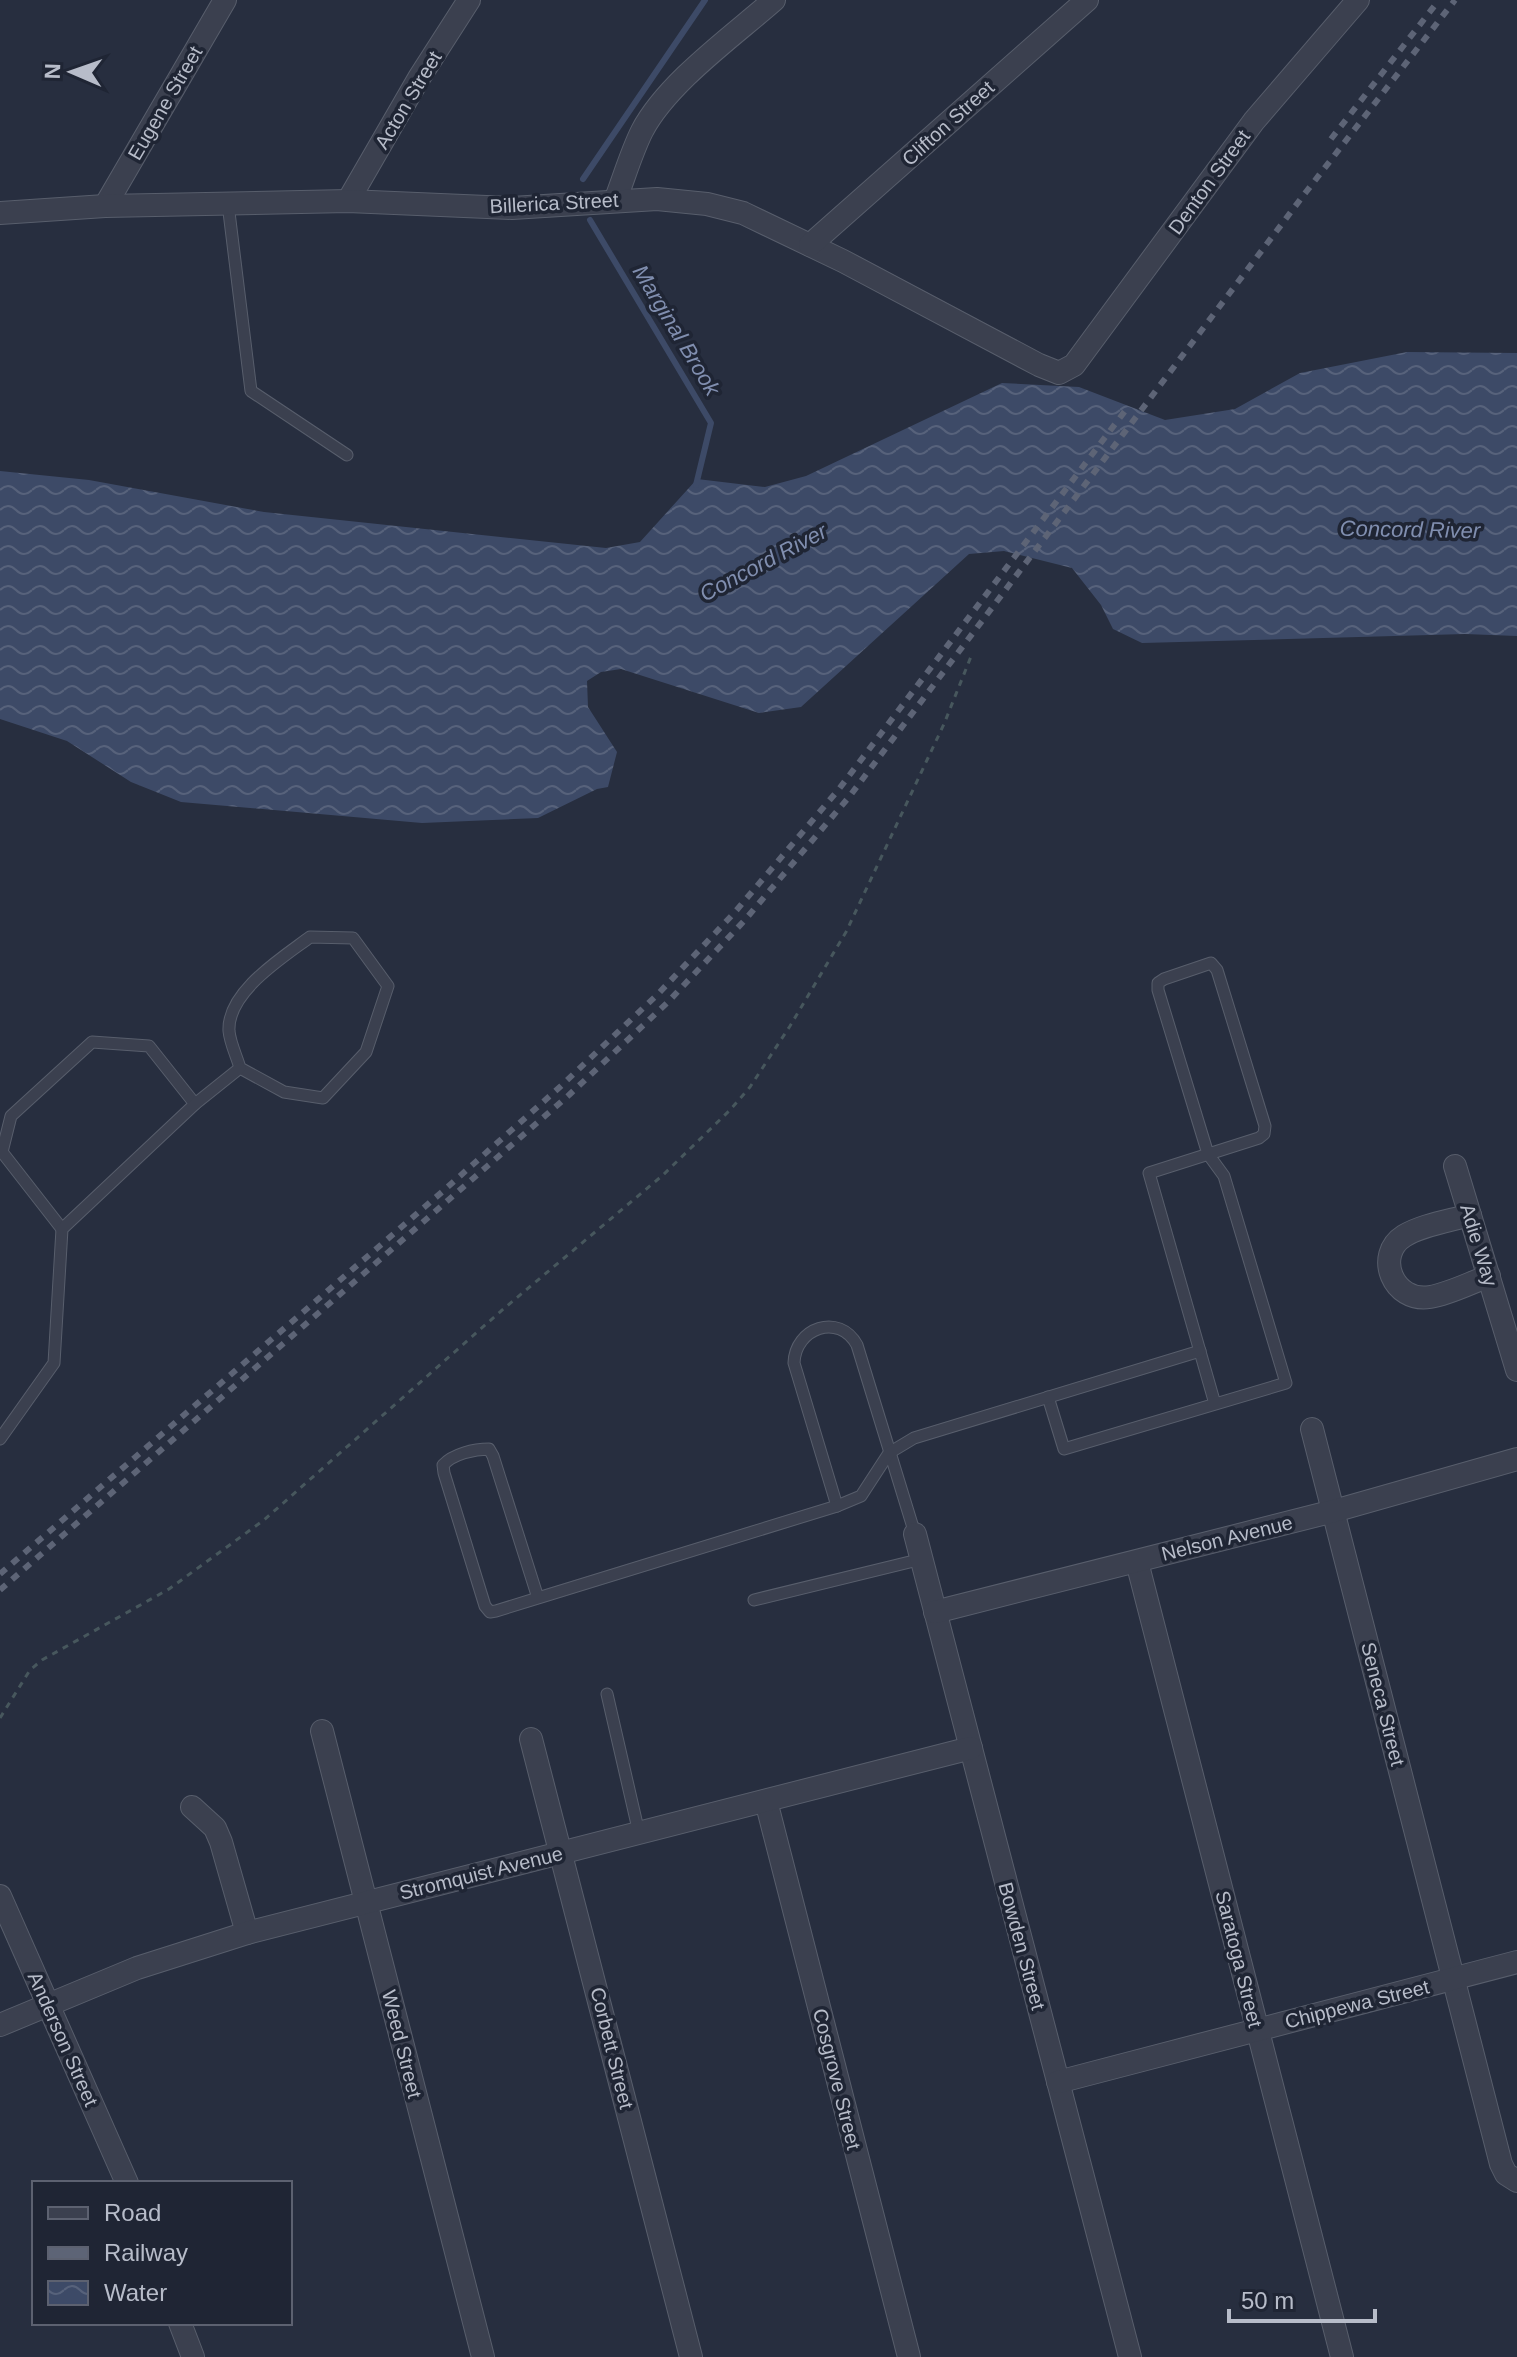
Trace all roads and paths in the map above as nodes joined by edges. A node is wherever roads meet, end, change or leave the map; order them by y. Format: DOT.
graph roads {
  1 [pos="225,0"];
  2 [pos="469,0"];
  3 [pos="774,0"];
  4 [pos="1087,0"];
  5 [pos="1358,0"];
  6 [pos="348,201"];
  7 [pos="615,201"];
  8 [pos="228,204"];
  9 [pos="105,206"];
  10 [pos="0,213"];
  11 [pos="810,245"];
  12 [pos="1067,369"];
  13 [pos="347,455"];
  14 [pos="972,654"];
  15 [pos="240,1068"];
  16 [pos="195,1104"];
  17 [pos="1208,1154"];
  18 [pos="1455,1166"];
  19 [pos="1470,1215"];
  20 [pos="62,1229"];
  21 [pos="1489,1276"];
  22 [pos="1200,1351"];
  23 [pos="1517,1370"];
  24 [pos="1048,1397"];
  25 [pos="1215,1404"];
  26 [pos="1312,1429"];
  27 [pos="0,1439"];
  28 [pos="889,1453"];
  29 [pos="1517,1459"];
  30 [pos="837,1506"];
  31 [pos="1334,1511"];
  32 [pos="915,1534"];
  33 [pos="922,1559"];
  34 [pos="1137,1562"];
  35 [pos="538,1598"];
  36 [pos="754,1600"];
  37 [pos="935,1612"];
  38 [pos="607,1694"];
  39 [pos="0,1718"];
  40 [pos="322,1731"];
  41 [pos="531,1739"];
  42 [pos="971,1748"];
  43 [pos="766,1801"];
  44 [pos="192,1807"];
  45 [pos="639,1833"];
  46 [pos="562,1852"];
  47 [pos="0,1896"];
  48 [pos="365,1903"];
  49 [pos="247,1933"];
  50 [pos="1517,1962"];
  51 [pos="1453,1979"];
  52 [pos="47,2004"];
  53 [pos="0,2025"];
  54 [pos="1257,2029"];
  55 [pos="1058,2082"];
  56 [pos="126,2181"];
  57 [pos="1517,2181"];
  58 [pos="181,2325"];
  59 [pos="193,2357"];
  60 [pos="483,2357"];
  61 [pos="691,2357"];
  62 [pos="909,2357"];
  63 [pos="1130,2357"];
  64 [pos="1342,2357"];
  1 -- 9 [label="street, Eugene Street"];
  2 -- 6 [label="street, Acton Street"];
  3 -- 7 [label="street"];
  4 -- 11 [label="street, Clifton Street"];
  5 -- 12 [label="street, Denton Street"];
  6 -- 7 [label="street, Billerica Street"];
  6 -- 8 [label="street, Billerica Street"];
  7 -- 11 [label="street, Billerica Street"];
  8 -- 9 [label="street, Billerica Street"];
  8 -- 13 [label="lane"];
  9 -- 10 [label="street, Billerica Street"];
  11 -- 12 [label="street, Billerica Street"];
  14 -- 39 [label="path"];
  15 -- 15 [label="lane"];
  15 -- 16 [label="lane"];
  16 -- 20 [label="lane"];
  16 -- 20 [label="lane"];
  17 -- 17 [label="lane"];
  17 -- 22 [label="lane"];
  17 -- 25 [label="lane"];
  18 -- 19 [label="street, Adie Way"];
  19 -- 21 [label="street, Adie Way"];
  19 -- 21 [label="street"];
  20 -- 27 [label="lane"];
  21 -- 23 [label="street, Adie Way"];
  22 -- 24 [label="lane"];
  22 -- 25 [label="lane"];
  24 -- 25 [label="lane"];
  24 -- 28 [label="lane"];
  26 -- 31 [label="street, Seneca Street"];
  28 -- 30 [label="lane"];
  28 -- 30 [label="lane"];
  28 -- 32 [label="lane"];
  29 -- 31 [label="street, Nelson Avenue"];
  30 -- 35 [label="lane"];
  31 -- 34 [label="street, Nelson Avenue"];
  31 -- 51 [label="street, Seneca Street"];
  32 -- 33 [label="street, Bowden Street"];
  33 -- 36 [label="lane"];
  33 -- 37 [label="street, Bowden Street"];
  34 -- 37 [label="street, Nelson Avenue"];
  34 -- 54 [label="street, Saratoga Street"];
  35 -- 35 [label="lane"];
  37 -- 42 [label="street, Bowden Street"];
  38 -- 45 [label="lane"];
  40 -- 48 [label="street, Weed Street"];
  41 -- 46 [label="street, Corbett Street"];
  42 -- 43 [label="street, Stromquist Avenue"];
  42 -- 55 [label="street, Bowden Street"];
  43 -- 45 [label="street, Stromquist Avenue"];
  43 -- 62 [label="street, Cosgrove Street"];
  44 -- 49 [label="street"];
  45 -- 46 [label="street, Stromquist Avenue"];
  46 -- 48 [label="street, Stromquist Avenue"];
  46 -- 61 [label="street, Corbett Street"];
  47 -- 52 [label="street, Anderson Street"];
  48 -- 49 [label="street, Stromquist Avenue"];
  48 -- 60 [label="street, Weed Street"];
  49 -- 52 [label="street, Stromquist Avenue"];
  50 -- 51 [label="street, Chippewa Street"];
  51 -- 54 [label="street, Chippewa Street"];
  51 -- 57 [label="street, Seneca Street"];
  52 -- 53 [label="street, Stromquist Avenue"];
  52 -- 56 [label="street, Anderson Street"];
  54 -- 55 [label="street, Chippewa Street"];
  54 -- 64 [label="street, Saratoga Street"];
  55 -- 63 [label="street, Bowden Street"];
  58 -- 59 [label="street"];
}
